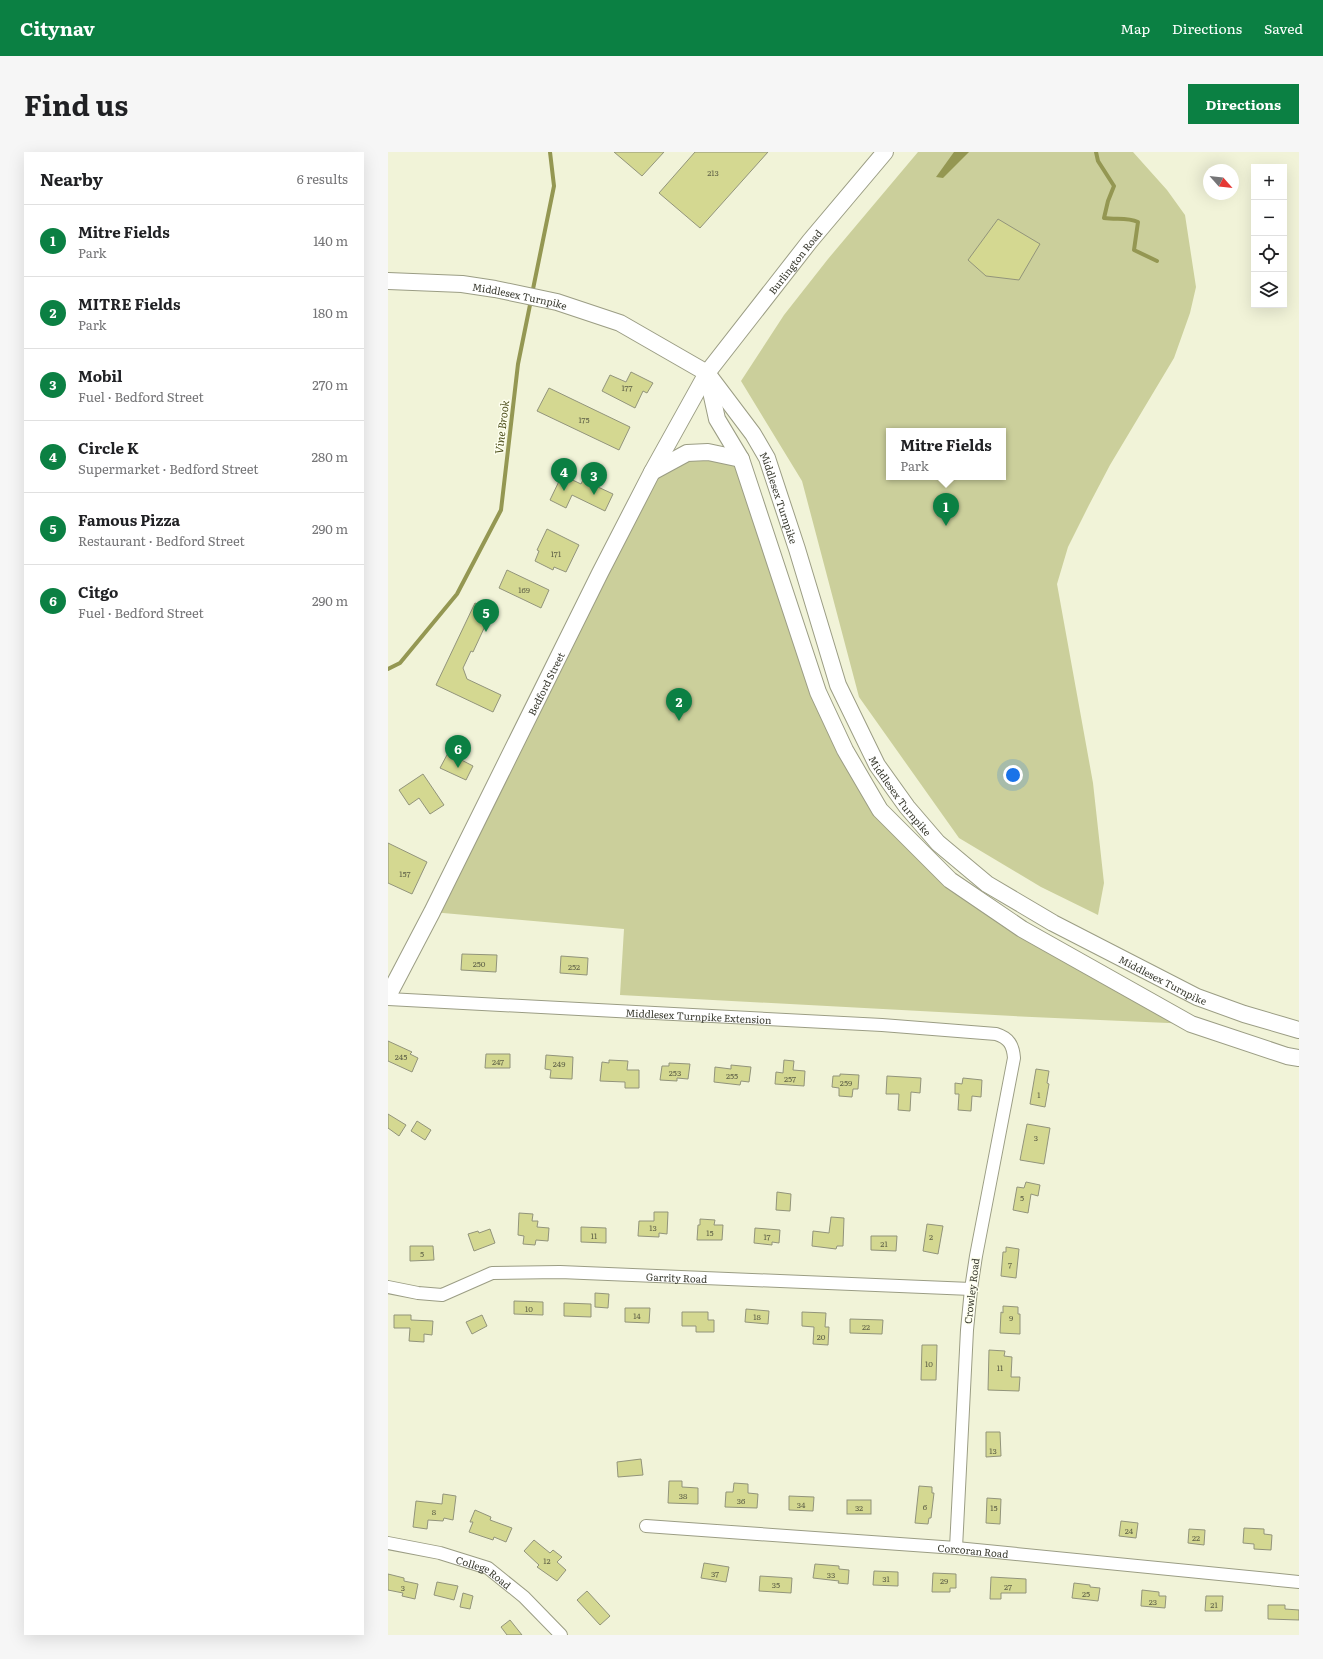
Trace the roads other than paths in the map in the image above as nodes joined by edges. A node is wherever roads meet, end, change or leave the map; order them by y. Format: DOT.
graph roads {
  1 [pos="885,152"];
  2 [pos="392,279"];
  3 [pos="707,373"];
  4 [pos="741,459"];
  5 [pos="652,472"];
  6 [pos="388,998"];
  7 [pos="1299,1030"];
  8 [pos="1007,1040"];
  9 [pos="1299,1058"];
  10 [pos="388,1288"];
  11 [pos="971,1289"];
  12 [pos="646,1526"];
  13 [pos="388,1543"];
  14 [pos="956,1548"];
  15 [pos="1299,1582"];
  16 [pos="561,1635"];
  1 -- 3 [label="main road, Burlington Road"];
  2 -- 3 [label="main road, Middlesex Turnpike"];
  3 -- 4 [label="main road, Middlesex Turnpike"];
  3 -- 5 [label="main road, Bedford Street"];
  3 -- 7 [label="main road, Middlesex Turnpike"];
  4 -- 5 [label="main road"];
  4 -- 9 [label="main road, Middlesex Turnpike"];
  5 -- 6 [label="main road, Bedford Street"];
  6 -- 8 [label="street, Middlesex Turnpike Extension"];
  8 -- 11 [label="street, Crowley Road"];
  10 -- 11 [label="street, Garrity Road"];
  11 -- 14 [label="street, Crowley Road"];
  12 -- 14 [label="street, Corcoran Road"];
  13 -- 16 [label="street, College Road"];
  14 -- 15 [label="street, Corcoran Road"];
}
